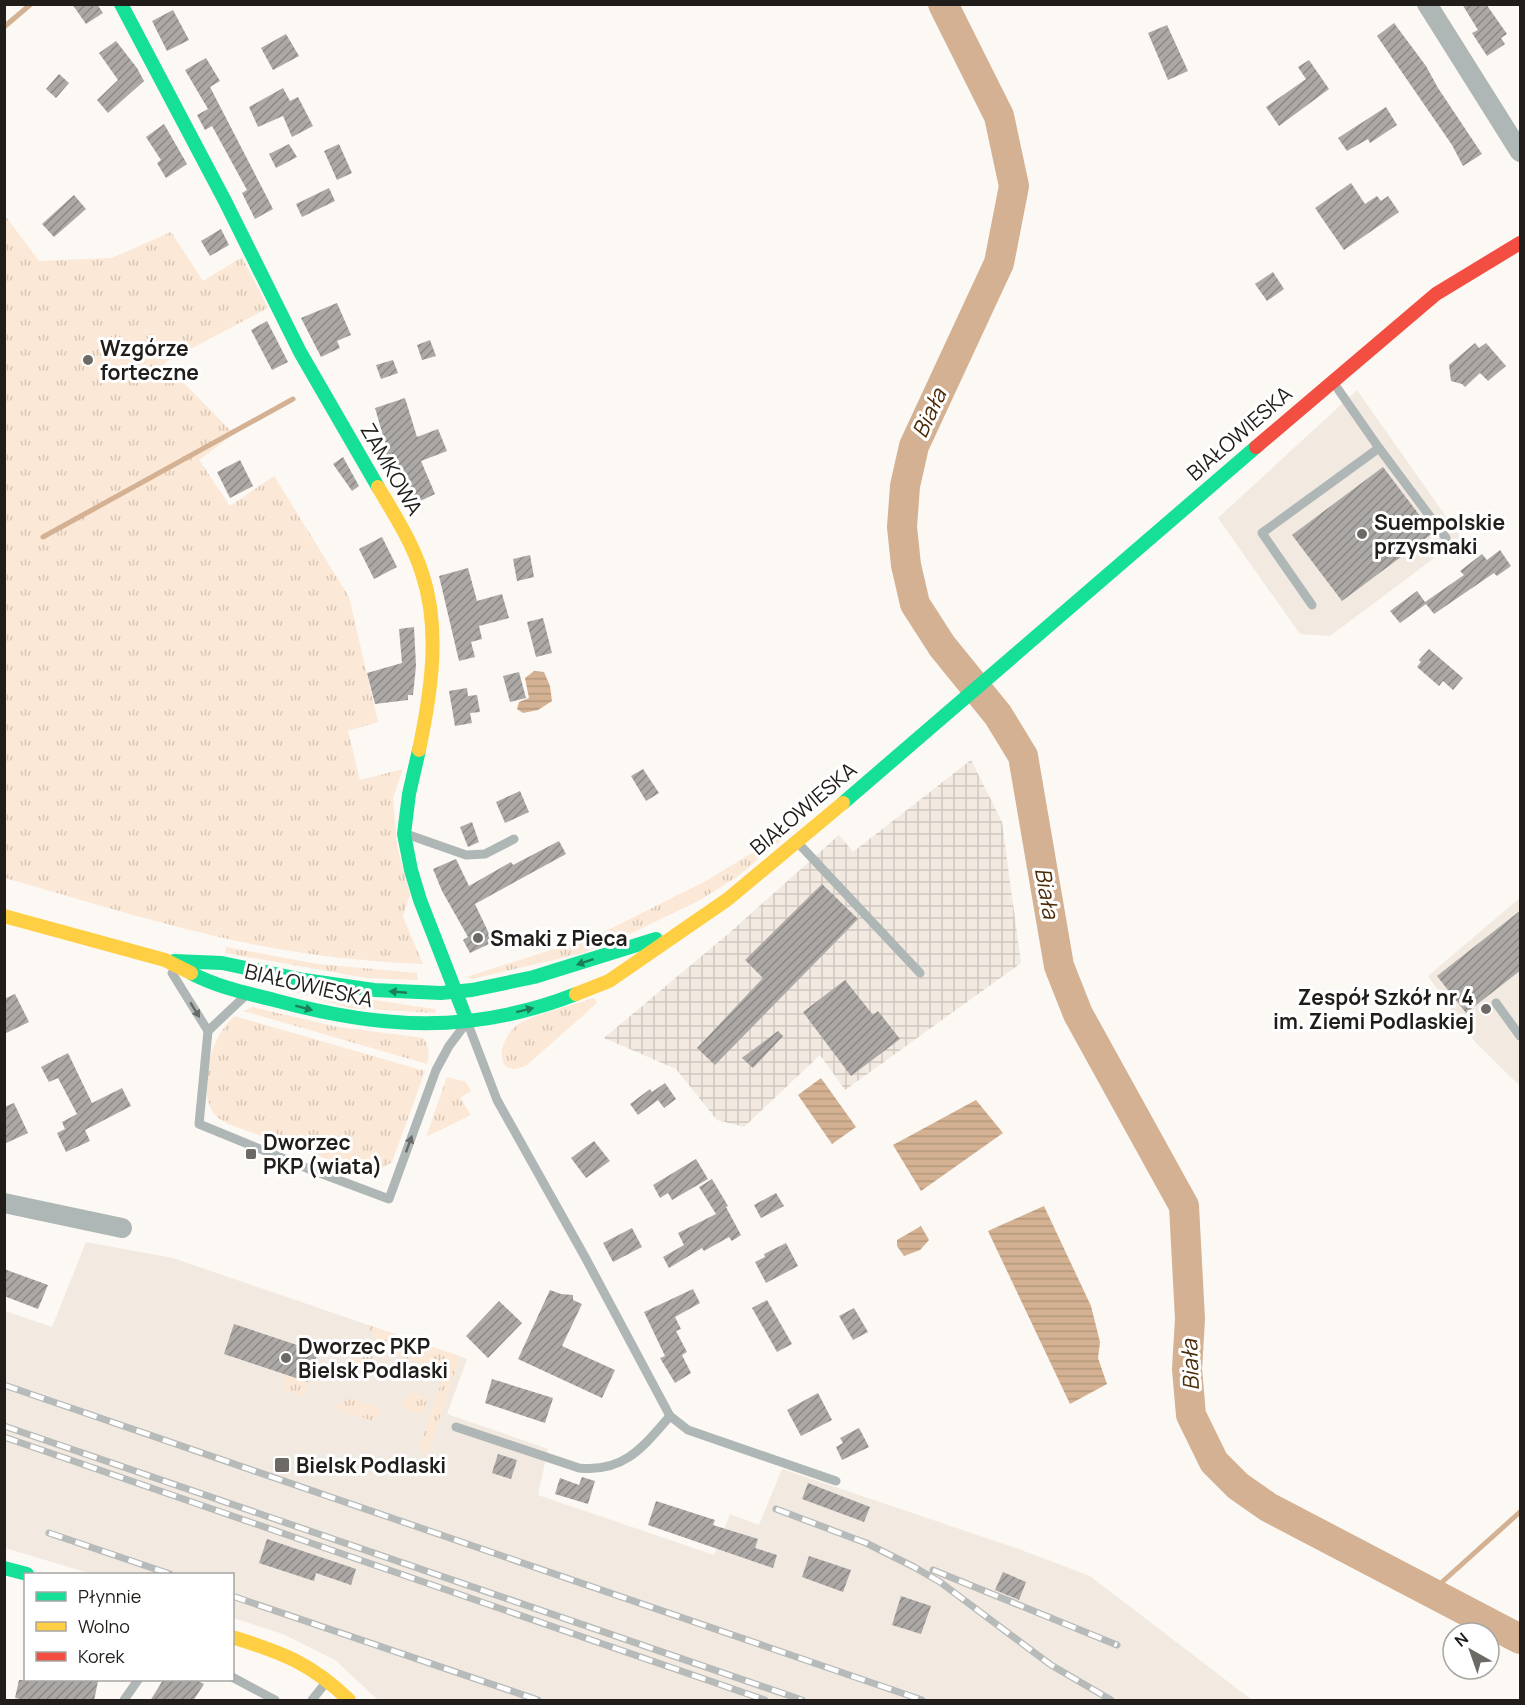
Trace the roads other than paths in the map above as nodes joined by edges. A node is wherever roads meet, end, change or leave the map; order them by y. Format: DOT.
graph roads {
  1 [pos="122,4"];
  2 [pos="1427,4"];
  3 [pos="1521,152"];
  4 [pos="1521,243"];
  5 [pos="1331,380"];
  6 [pos="1379,448"];
  7 [pos="1446,538"];
  8 [pos="1312,605"];
  9 [pos="404,834"];
  10 [pos="514,839"];
  11 [pos="798,842"];
  12 [pos="4,915"];
  13 [pos="680,931"];
  14 [pos="165,960"];
  15 [pos="920,973"];
  16 [pos="259,983"];
  17 [pos="457,992"];
  18 [pos="1496,1003"];
  19 [pos="467,1022"];
  20 [pos="208,1031"];
  21 [pos="1521,1036"];
  22 [pos="4,1203"];
  23 [pos="122,1227"];
  24 [pos="670,1416"];
  25 [pos="456,1426"];
  26 [pos="836,1480"];
  27 [pos="4,1568"];
  28 [pos="24,1574"];
  29 [pos="234,1638"];
  30 [pos="234,1678"];
  31 [pos="328,1679"];
  32 [pos="137,1681"];
  33 [pos="124,1701"];
  34 [pos="275,1701"];
  35 [pos="312,1701"];
  36 [pos="349,1701"];
  1 -- 9 [label="main road, ZAMKOWA"];
  2 -- 3 [label="street"];
  4 -- 5 [label="main road, BIAŁOWIESKA"];
  5 -- 6 [label="lane"];
  5 -- 11 [label="main road, BIAŁOWIESKA"];
  6 -- 7 [label="lane"];
  6 -- 8 [label="lane"];
  9 -- 10 [label="lane"];
  9 -- 17 [label="main road, ZAMKOWA"];
  11 -- 13 [label="main road, BIAŁOWIESKA"];
  11 -- 15 [label="lane"];
  12 -- 14 [label="main road, BIAŁOWIESKA"];
  13 -- 17 [label="main road, BIAŁOWIESKA, one-way"];
  19 -- 13 [label="main road, BIAŁOWIESKA, one-way"];
  14 -- 16 [label="main road, BIAŁOWIESKA"];
  14 -- 16 [label="main road, BIAŁOWIESKA"];
  14 -- 20 [label="lane, one-way"];
  17 -- 16 [label="main road, BIAŁOWIESKA, one-way"];
  16 -- 19 [label="main road, BIAŁOWIESKA, one-way"];
  16 -- 20 [label="lane"];
  17 -- 19 [label="main road, ZAMKOWA"];
  18 -- 21 [label="lane"];
  20 -- 19 [label="lane, one-way"];
  19 -- 24 [label="lane"];
  22 -- 23 [label="street"];
  24 -- 25 [label="lane"];
  24 -- 26 [label="lane"];
  27 -- 28 [label="main road"];
  29 -- 31 [label="main road"];
  30 -- 34 [label="lane"];
  31 -- 35 [label="lane"];
  31 -- 36 [label="main road"];
  32 -- 33 [label="lane"];
}
